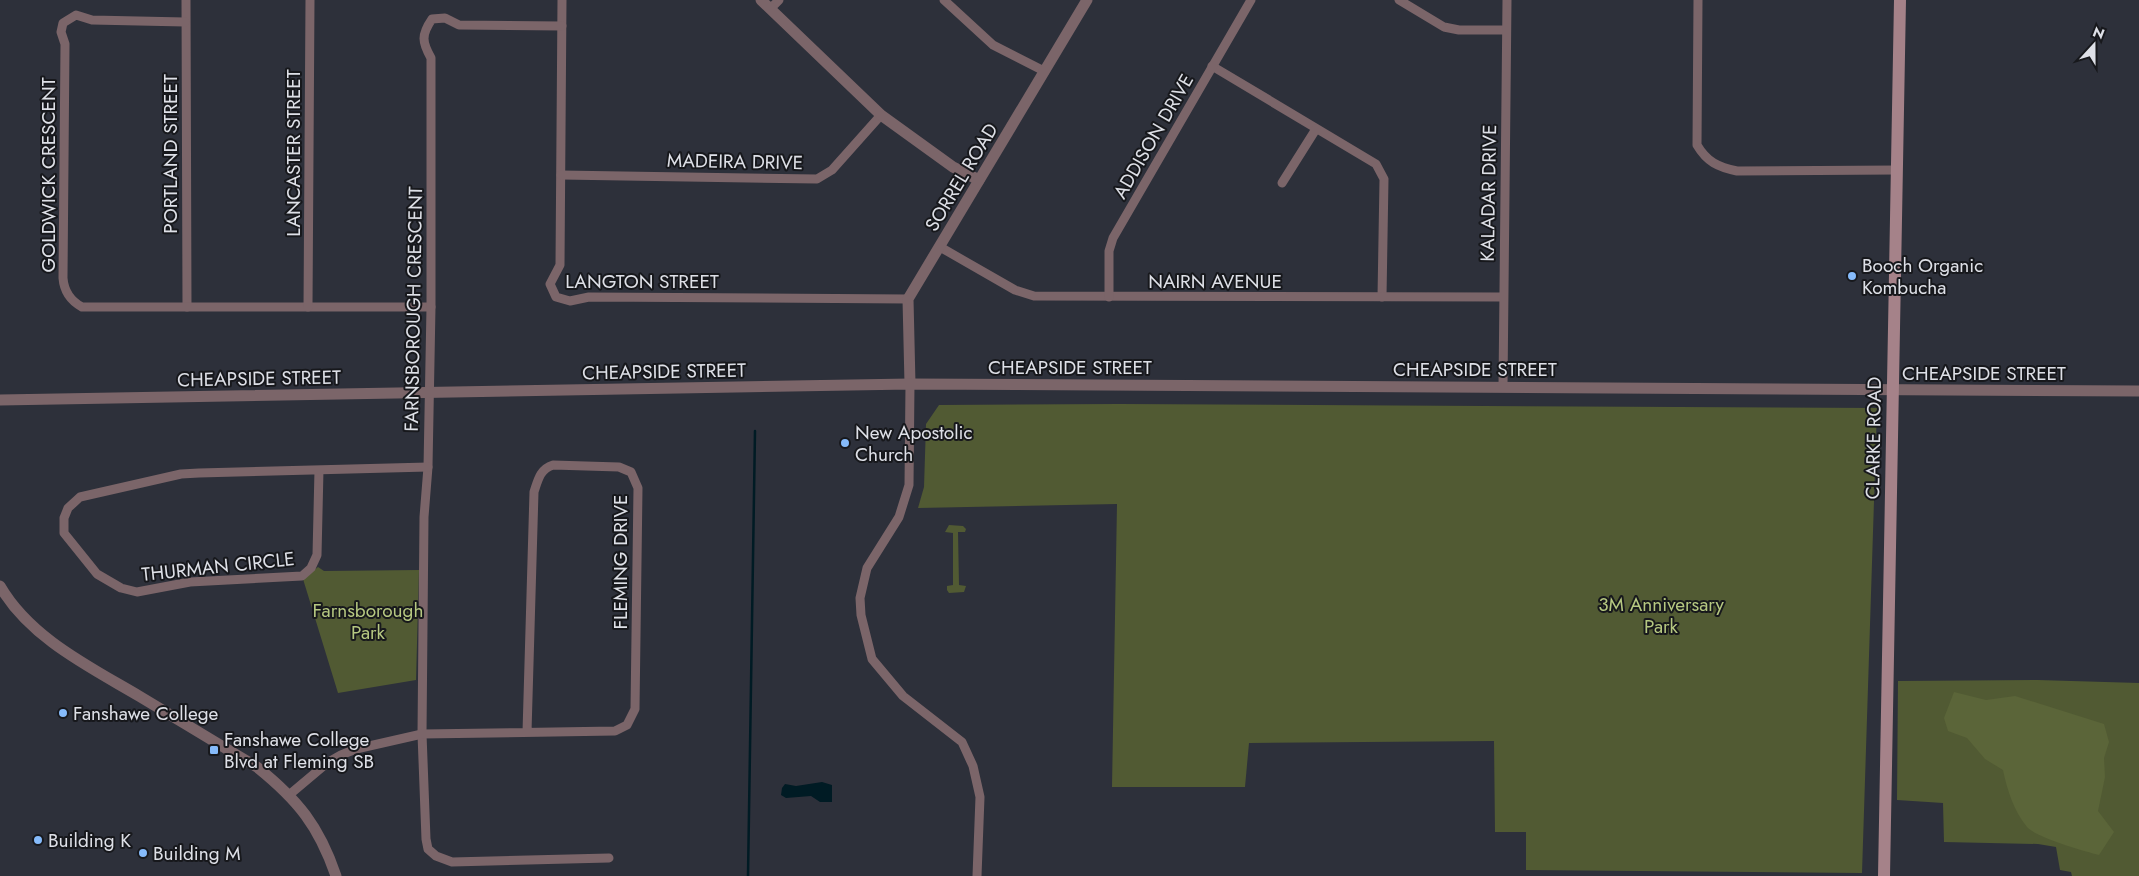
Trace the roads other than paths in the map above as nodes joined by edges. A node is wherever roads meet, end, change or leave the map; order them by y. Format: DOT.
graph roads {
  1 [pos="186,0"];
  2 [pos="310,0"];
  3 [pos="562,0"];
  4 [pos="761,0"];
  5 [pos="778,0"];
  6 [pos="944,0"];
  7 [pos="1087,0"];
  8 [pos="1252,0"];
  9 [pos="1399,0"];
  10 [pos="1507,0"];
  11 [pos="1698,0"];
  12 [pos="1900,0"];
  13 [pos="770,9"];
  14 [pos="185,22"];
  15 [pos="562,26"];
  16 [pos="1506,30"];
  17 [pos="1212,66"];
  18 [pos="1044,71"];
  19 [pos="881,115"];
  20 [pos="1316,129"];
  21 [pos="1896,170"];
  22 [pos="561,175"];
  23 [pos="979,180"];
  24 [pos="1282,183"];
  25 [pos="940,248"];
  26 [pos="1109,297"];
  27 [pos="1382,297"];
  28 [pos="1503,297"];
  29 [pos="908,299"];
  30 [pos="431,306"];
  31 [pos="187,307"];
  32 [pos="308,307"];
  33 [pos="910,384"];
  34 [pos="1503,386"];
  35 [pos="1892,390"];
  36 [pos="2139,391"];
  37 [pos="428,393"];
  38 [pos="0,400"];
  39 [pos="428,467"];
  40 [pos="319,470"];
  41 [pos="0,586"];
  42 [pos="527,732"];
  43 [pos="422,734"];
  44 [pos="289,795"];
  45 [pos="609,858"];
  46 [pos="336,876"];
  47 [pos="977,876"];
  48 [pos="1884,876"];
  1 -- 14 [label="street, PORTLAND STREET"];
  2 -- 32 [label="street, LANCASTER STREET"];
  3 -- 15 [label="street, LANGTON STREET"];
  4 -- 13 [label="street"];
  5 -- 13 [label="street"];
  6 -- 18 [label="street"];
  7 -- 18 [label="street, SORREL ROAD"];
  8 -- 17 [label="street, ADDISON DRIVE"];
  9 -- 16 [label="street"];
  10 -- 16 [label="street, KALADAR DRIVE"];
  11 -- 21 [label="street"];
  12 -- 21 [label="main road, CLARKE ROAD"];
  13 -- 19 [label="street"];
  14 -- 31 [label="street, PORTLAND STREET"];
  14 -- 31 [label="street, GOLDWICK CRESCENT"];
  15 -- 22 [label="street, LANGTON STREET"];
  15 -- 30 [label="street, FARNSBOROUGH CRESCENT"];
  16 -- 28 [label="street, KALADAR DRIVE"];
  17 -- 20 [label="street"];
  17 -- 26 [label="street, ADDISON DRIVE"];
  18 -- 23 [label="street, SORREL ROAD"];
  19 -- 22 [label="street, MADEIRA DRIVE"];
  19 -- 23 [label="street"];
  20 -- 24 [label="street"];
  20 -- 27 [label="street"];
  21 -- 35 [label="main road, CLARKE ROAD"];
  22 -- 29 [label="street, LANGTON STREET"];
  23 -- 25 [label="street, SORREL ROAD"];
  25 -- 26 [label="street, NAIRN AVENUE"];
  25 -- 29 [label="street, SORREL ROAD"];
  26 -- 27 [label="street, NAIRN AVENUE"];
  27 -- 28 [label="street, NAIRN AVENUE"];
  28 -- 34 [label="street, KALADAR DRIVE"];
  29 -- 33 [label="street"];
  30 -- 32 [label="street, GOLDWICK CRESCENT"];
  30 -- 37 [label="street, FARNSBOROUGH CRESCENT"];
  31 -- 32 [label="street, GOLDWICK CRESCENT"];
  33 -- 34 [label="street, CHEAPSIDE STREET"];
  33 -- 37 [label="street, CHEAPSIDE STREET"];
  33 -- 47 [label="street"];
  34 -- 35 [label="street, CHEAPSIDE STREET"];
  35 -- 36 [label="street, CHEAPSIDE STREET"];
  35 -- 48 [label="main road, CLARKE ROAD"];
  37 -- 38 [label="street, CHEAPSIDE STREET"];
  37 -- 39 [label="street, FARNSBOROUGH CRESCENT"];
  39 -- 40 [label="street, THURMAN CIRCLE"];
  39 -- 43 [label="street, FARNSBOROUGH CRESCENT"];
  40 -- 40 [label="street, THURMAN CIRCLE"];
  41 -- 44 [label="street"];
  42 -- 42 [label="street, FLEMING DRIVE"];
  42 -- 43 [label="street, FLEMING DRIVE"];
  43 -- 44 [label="street, FLEMING DRIVE"];
  43 -- 45 [label="street, FARNSBOROUGH CRESCENT"];
  44 -- 46 [label="street"];
}
